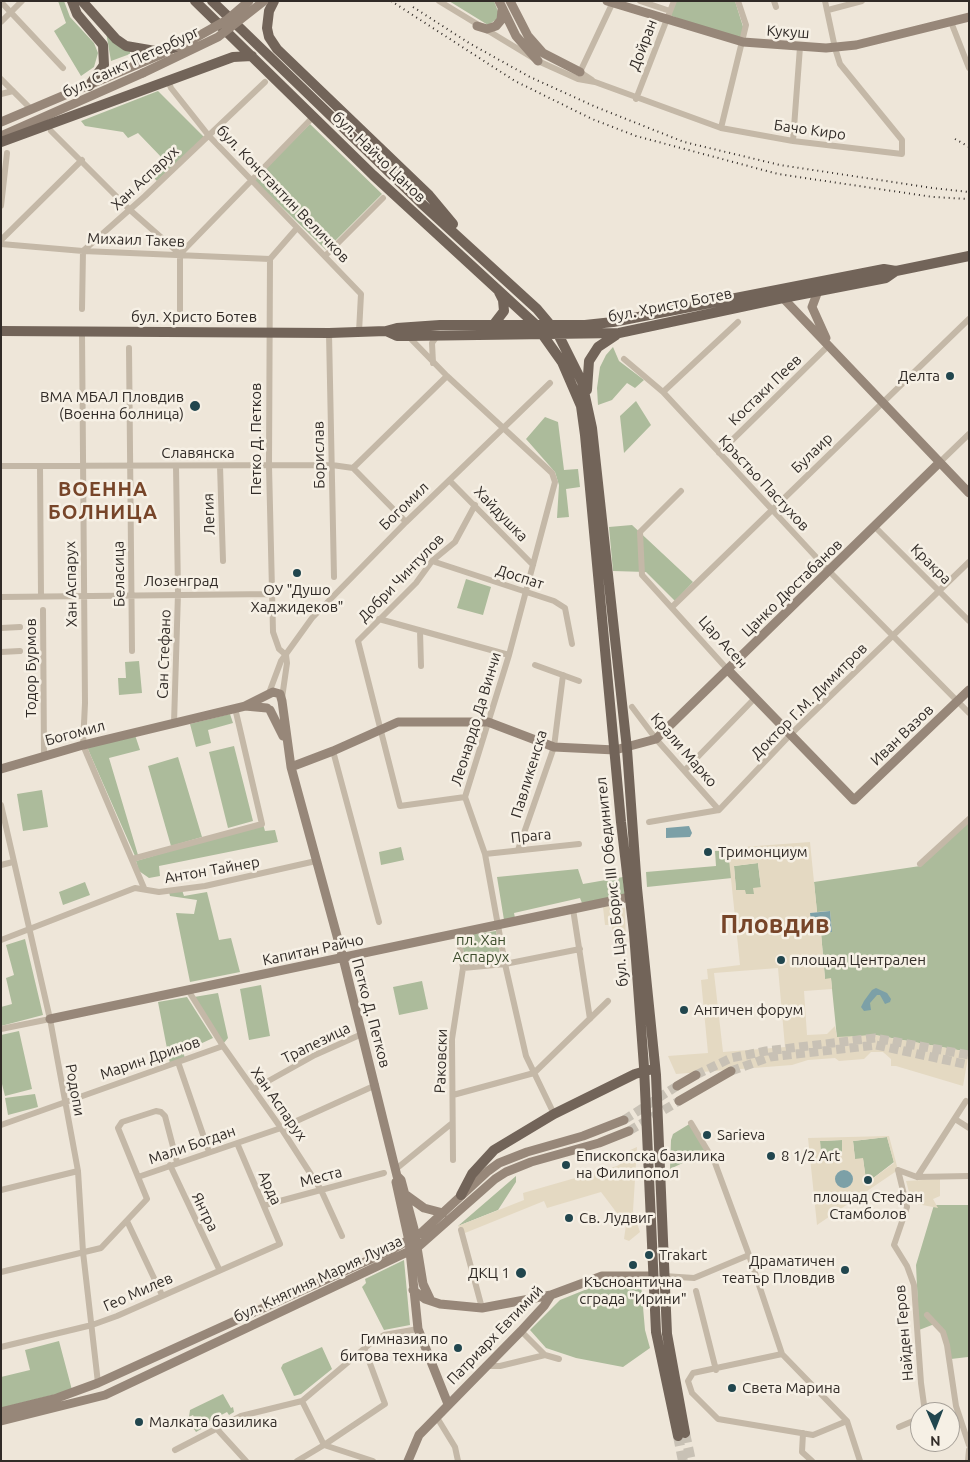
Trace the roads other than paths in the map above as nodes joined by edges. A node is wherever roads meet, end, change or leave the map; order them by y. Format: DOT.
graph roads {
  1 [pos="22,1"];
  2 [pos="72,1"];
  3 [pos="82,1"];
  4 [pos="195,1"];
  5 [pos="212,1"];
  6 [pos="249,1"];
  7 [pos="264,1"];
  8 [pos="274,1"];
  9 [pos="439,1"];
  10 [pos="510,1"];
  11 [pos="640,1"];
  12 [pos="674,1"];
  13 [pos="738,1"];
  14 [pos="825,1"];
  15 [pos="862,1"];
  16 [pos="1,2"];
  17 [pos="610,3"];
  18 [pos="501,4"];
  19 [pos="828,10"];
  20 [pos="670,11"];
  21 [pos="11,12"];
  22 [pos="969,17"];
  23 [pos="666,20"];
  24 [pos="1,22"];
  25 [pos="950,22"];
  26 [pos="477,26"];
  27 [pos="743,42"];
  28 [pos="179,47"];
  29 [pos="800,47"];
  30 [pos="834,48"];
  31 [pos="252,56"];
  32 [pos="538,61"];
  33 [pos="64,68"];
  34 [pos="969,68"];
  35 [pos="580,72"];
  36 [pos="1,80"];
  37 [pos="168,80"];
  38 [pos="265,82"];
  39 [pos="595,82"];
  40 [pos="89,86"];
  41 [pos="13,91"];
  42 [pos="1,94"];
  43 [pos="636,99"];
  44 [pos="32,110"];
  45 [pos="314,116"];
  46 [pos="1,122"];
  47 [pos="721,128"];
  48 [pos="51,131"];
  49 [pos="1,136"];
  50 [pos="209,136"];
  51 [pos="793,141"];
  52 [pos="1,142"];
  53 [pos="7,153"];
  54 [pos="82,160"];
  55 [pos="252,181"];
  56 [pos="383,198"];
  57 [pos="1,206"];
  58 [pos="130,210"];
  59 [pos="297,228"];
  60 [pos="1,240"];
  61 [pos="1,244"];
  62 [pos="84,251"];
  63 [pos="476,252"];
  64 [pos="180,254"];
  65 [pos="325,256"];
  66 [pos="969,256"];
  67 [pos="270,259"];
  68 [pos="896,271"];
  69 [pos="496,287"];
  70 [pos="818,291"];
  71 [pos="780,293"];
  72 [pos="82,310"];
  73 [pos="180,314"];
  74 [pos="969,319"];
  75 [pos="738,322"];
  76 [pos="494,324"];
  77 [pos="535,324"];
  78 [pos="551,325"];
  79 [pos="386,331"];
  80 [pos="1,332"];
  81 [pos="270,332"];
  82 [pos="359,332"];
  83 [pos="82,333"];
  84 [pos="329,333"];
  85 [pos="619,333"];
  86 [pos="542,334"];
  87 [pos="558,334"];
  88 [pos="439,335"];
  89 [pos="408,336"];
  90 [pos="829,345"];
  91 [pos="130,348"];
  92 [pos="624,359"];
  93 [pos="433,363"];
  94 [pos="447,376"];
  95 [pos="550,383"];
  96 [pos="663,392"];
  97 [pos="586,395"];
  98 [pos="882,404"];
  99 [pos="501,428"];
  100 [pos="969,434"];
  101 [pos="719,453"];
  102 [pos="939,463"];
  103 [pos="332,465"];
  104 [pos="1,466"];
  105 [pos="40,466"];
  106 [pos="82,466"];
  107 [pos="130,466"];
  108 [pos="176,466"];
  109 [pos="220,466"];
  110 [pos="269,466"];
  111 [pos="353,468"];
  112 [pos="450,480"];
  113 [pos="681,491"];
  114 [pos="969,494"];
  115 [pos="475,505"];
  116 [pos="771,510"];
  117 [pos="406,522"];
  118 [pos="875,527"];
  119 [pos="222,560"];
  120 [pos="432,562"];
  121 [pos="969,562"];
  122 [pos="533,565"];
  123 [pos="829,571"];
  124 [pos="334,577"];
  125 [pos="940,591"];
  126 [pos="526,592"];
  127 [pos="132,594"];
  128 [pos="178,594"];
  129 [pos="272,594"];
  130 [pos="84,595"];
  131 [pos="1,596"];
  132 [pos="40,596"];
  133 [pos="672,607"];
  134 [pos="43,610"];
  135 [pos="379,619"];
  136 [pos="969,621"];
  137 [pos="20,627"];
  138 [pos="1,628"];
  139 [pos="420,631"];
  140 [pos="894,634"];
  141 [pos="572,644"];
  142 [pos="20,651"];
  143 [pos="132,651"];
  144 [pos="1,652"];
  145 [pos="286,655"];
  146 [pos="508,655"];
  147 [pos="535,665"];
  148 [pos="421,666"];
  149 [pos="728,670"];
  150 [pos="563,675"];
  151 [pos="579,681"];
  152 [pos="969,690"];
  153 [pos="268,694"];
  154 [pos="755,698"];
  155 [pos="282,701"];
  156 [pos="957,701"];
  157 [pos="240,707"];
  158 [pos="632,707"];
  159 [pos="269,709"];
  160 [pos="969,713"];
  161 [pos="488,722"];
  162 [pos="174,723"];
  163 [pos="379,732"];
  164 [pos="791,734"];
  165 [pos="656,739"];
  166 [pos="286,742"];
  167 [pos="83,745"];
  168 [pos="554,747"];
  169 [pos="627,749"];
  170 [pos="615,750"];
  171 [pos="333,751"];
  172 [pos="44,756"];
  173 [pos="291,767"];
  174 [pos="1,769"];
  175 [pos="685,770"];
  176 [pos="465,797"];
  177 [pos="854,800"];
  178 [pos="1,805"];
  179 [pos="719,810"];
  180 [pos="969,819"];
  181 [pos="649,822"];
  182 [pos="579,844"];
  183 [pos="518,850"];
  184 [pos="485,854"];
  185 [pos="132,859"];
  186 [pos="316,861"];
  187 [pos="13,862"];
  188 [pos="920,864"];
  189 [pos="1,865"];
  190 [pos="144,888"];
  191 [pos="630,898"];
  192 [pos="573,909"];
  193 [pos="379,922"];
  194 [pos="498,926"];
  195 [pos="28,930"];
  196 [pos="458,934"];
  197 [pos="1,940"];
  198 [pos="580,949"];
  199 [pos="343,958"];
  200 [pos="505,964"];
  201 [pos="463,968"];
  202 [pos="188,990"];
  203 [pos="608,1001"];
  204 [pos="50,1019"];
  205 [pos="590,1019"];
  206 [pos="1,1029"];
  207 [pos="362,1034"];
  208 [pos="223,1046"];
  209 [pos="178,1062"];
  210 [pos="644,1070"];
  211 [pos="731,1071"];
  212 [pos="534,1073"];
  213 [pos="656,1075"];
  214 [pos="696,1075"];
  215 [pos="376,1085"];
  216 [pos="677,1086"];
  217 [pos="254,1089"];
  218 [pos="453,1095"];
  219 [pos="679,1101"];
  220 [pos="966,1101"];
  221 [pos="63,1103"];
  222 [pos="554,1114"];
  223 [pos="955,1119"];
  224 [pos="624,1120"];
  225 [pos="691,1123"];
  226 [pos="451,1124"];
  227 [pos="1,1125"];
  228 [pos="281,1128"];
  229 [pos="969,1128"];
  230 [pos="629,1131"];
  231 [pos="237,1143"];
  232 [pos="209,1152"];
  233 [pos="453,1160"];
  234 [pos="174,1164"];
  235 [pos="78,1171"];
  236 [pos="397,1172"];
  237 [pos="384,1173"];
  238 [pos="969,1176"];
  239 [pos="138,1177"];
  240 [pos="917,1177"];
  241 [pos="1,1190"];
  242 [pos="321,1190"];
  243 [pos="406,1195"];
  244 [pos="461,1195"];
  245 [pos="265,1205"];
  246 [pos="443,1213"];
  247 [pos="127,1221"];
  248 [pos="460,1230"];
  249 [pos="342,1236"];
  250 [pos="412,1239"];
  251 [pos="280,1244"];
  252 [pos="414,1249"];
  253 [pos="83,1252"];
  254 [pos="749,1255"];
  255 [pos="219,1269"];
  256 [pos="1,1272"];
  257 [pos="652,1276"];
  258 [pos="664,1276"];
  259 [pos="413,1290"];
  260 [pos="696,1291"];
  261 [pos="550,1294"];
  262 [pos="162,1295"];
  263 [pos="431,1301"];
  264 [pos="482,1308"];
  265 [pos="927,1315"];
  266 [pos="92,1325"];
  267 [pos="418,1329"];
  268 [pos="521,1331"];
  269 [pos="1,1347"];
  270 [pos="365,1350"];
  271 [pos="782,1354"];
  272 [pos="545,1355"];
  273 [pos="558,1359"];
  274 [pos="485,1366"];
  275 [pos="716,1370"];
  276 [pos="98,1384"];
  277 [pos="302,1401"];
  278 [pos="924,1402"];
  279 [pos="448,1404"];
  280 [pos="1,1412"];
  281 [pos="436,1416"];
  282 [pos="847,1421"];
  283 [pos="1,1422"];
  284 [pos="910,1422"];
  285 [pos="899,1427"];
  286 [pos="216,1428"];
  287 [pos="803,1434"];
  288 [pos="324,1445"];
  289 [pos="969,1446"];
  290 [pos="175,1450"];
  291 [pos="969,1450"];
  292 [pos="246,1461"];
  293 [pos="297,1461"];
  294 [pos="373,1461"];
  295 [pos="408,1461"];
  296 [pos="458,1461"];
  297 [pos="812,1461"];
  298 [pos="860,1461"];
  299 [pos="968,1461"];
  1 -- 21 [label="street"];
  2 -- 40 [label="main road"];
  3 -- 28 [label="main road"];
  4 -- 31 [label="main road, бул. Найчо Цанов"];
  5 -- 63 [label="main road, бул. Найчо Цанов"];
  6 -- 28 [label="street, бул. Санкт Петербург, bridge"];
  7 -- 49 [label="street, бул. Санкт Петербург, bridge"];
  8 -- 63 [label="main road"];
  9 -- 26 [label="street, Бачо Киро"];
  10 -- 35 [label="street"];
  11 -- 20 [label="street"];
  12 -- 20 [label="street, Дойран"];
  13 -- 27 [label="street"];
  14 -- 19 [label="street"];
  15 -- 19 [label="street"];
  16 -- 21 [label="street"];
  17 -- 23 [label="street, Кукуш"];
  17 -- 35 [label="street"];
  18 -- 26 [label="street"];
  18 -- 32 [label="street"];
  19 -- 30 [label="street"];
  20 -- 23 [label="street, Дойран"];
  21 -- 24 [label="street"];
  21 -- 33 [label="street"];
  22 -- 25 [label="street, Кукуш"];
  23 -- 27 [label="street, Кукуш"];
  23 -- 43 [label="street, Дойран"];
  25 -- 30 [label="street, Кукуш"];
  25 -- 34 [label="street"];
  26 -- 32 [label="street, Бачо Киро"];
  27 -- 29 [label="street, Кукуш"];
  27 -- 47 [label="street"];
  28 -- 40 [label="street, бул. Санкт Петербург"];
  29 -- 30 [label="street, Кукуш"];
  29 -- 51 [label="street"];
  30 -- 51 [label="street, Бачо Киро"];
  31 -- 37 [label="main road"];
  31 -- 45 [label="main road, бул. Найчо Цанов"];
  32 -- 39 [label="street, Бачо Киро"];
  35 -- 39 [label="street, Бачо Киро"];
  36 -- 41 [label="street"];
  37 -- 50 [label="street, бул. Константин Величков"];
  37 -- 52 [label="main road"];
  38 -- 50 [label="street, Хан Аспарух"];
  39 -- 43 [label="street, Бачо Киро"];
  40 -- 44 [label="street, бул. Санкт Петербург"];
  41 -- 42 [label="street"];
  41 -- 44 [label="street"];
  43 -- 47 [label="street, Бачо Киро"];
  44 -- 46 [label="street, бул. Санкт Петербург"];
  45 -- 55 [label="street"];
  45 -- 69 [label="main road, бул. Найчо Цанов"];
  47 -- 51 [label="street, Бачо Киро"];
  48 -- 54 [label="street"];
  50 -- 55 [label="street, бул. Константин Величков"];
  50 -- 58 [label="street, Хан Аспарух"];
  53 -- 57 [label="street"];
  54 -- 58 [label="street"];
  54 -- 60 [label="street"];
  55 -- 59 [label="street, бул. Константин Величков"];
  55 -- 64 [label="street"];
  56 -- 65 [label="street"];
  58 -- 62 [label="street, Хан Аспарух"];
  58 -- 64 [label="street"];
  59 -- 65 [label="street, бул. Константин Величков"];
  59 -- 67 [label="street"];
  61 -- 62 [label="street, Михаил Такев"];
  62 -- 64 [label="street, Михаил Такев"];
  62 -- 72 [label="street"];
  63 -- 78 [label="main road, бул. Найчо Цанов"];
  64 -- 67 [label="street, Михаил Такев"];
  64 -- 73 [label="street"];
  65 -- 82 [label="street, бул. Константин Величков"];
  66 -- 68 [label="main road, бул. Христо Ботев"];
  67 -- 81 [label="street, Петко Д. Петков"];
  68 -- 70 [label="main road, бул. Христо Ботев"];
  68 -- 71 [label="main road, бул. Христо Ботев"];
  69 -- 76 [label="main road"];
  69 -- 77 [label="main road, бул. Найчо Цанов"];
  70 -- 71 [label="main road, бул. Христо Ботев"];
  70 -- 90 [label="street"];
  71 -- 78 [label="main road, бул. Христо Ботев"];
  71 -- 85 [label="main road, бул. Христо Ботев"];
  71 -- 90 [label="street"];
  74 -- 98 [label="street, Булаир"];
  75 -- 96 [label="street"];
  76 -- 77 [label="main road, бул. Христо Ботев"];
  76 -- 79 [label="main road, бул. Христо Ботев"];
  77 -- 78 [label="main road, бул. Христо Ботев"];
  77 -- 86 [label="main road, бул. Найчо Цанов"];
  78 -- 87 [label="main road, бул. Найчо Цанов"];
  79 -- 82 [label="main road, бул. Христо Ботев"];
  79 -- 89 [label="main road, бул. Христо Ботев"];
  80 -- 83 [label="main road, бул. Христо Ботев"];
  81 -- 83 [label="main road, бул. Христо Ботев"];
  81 -- 84 [label="main road, бул. Христо Ботев"];
  81 -- 110 [label="street, Петко Д. Петков"];
  82 -- 84 [label="main road, бул. Христо Ботев"];
  83 -- 106 [label="street, Хан Аспарух"];
  84 -- 103 [label="street, Борислав"];
  85 -- 87 [label="main road, бул. Христо Ботев"];
  85 -- 97 [label="main road"];
  86 -- 87 [label="main road, бул. Христо Ботев"];
  86 -- 88 [label="main road, бул. Христо Ботев"];
  86 -- 170 [label="main road, бул. Цар Борис III Обединител"];
  87 -- 97 [label="main road, бул. Цар Борис III Обединител"];
  88 -- 89 [label="main road, бул. Христо Ботев"];
  88 -- 93 [label="street"];
  89 -- 93 [label="street"];
  90 -- 98 [label="street"];
  90 -- 101 [label="street, Костаки Пеев"];
  91 -- 107 [label="street, Беласица"];
  92 -- 96 [label="street, Кръстьо Пастухов"];
  93 -- 94 [label="street"];
  94 -- 99 [label="street"];
  94 -- 111 [label="street"];
  95 -- 99 [label="street, Богомил"];
  96 -- 101 [label="street, Кръстьо Пастухов"];
  97 -- 169 [label="main road, бул. Цар Борис III Обединител"];
  98 -- 102 [label="street"];
  98 -- 116 [label="street, Булаир"];
  99 -- 112 [label="street, Богомил"];
  99 -- 122 [label="street, Леонардо Да Винчи"];
  100 -- 102 [label="street, Цанко Дюстабанов"];
  101 -- 116 [label="street, Кръстьо Пастухов"];
  102 -- 114 [label="street"];
  102 -- 118 [label="street, Цанко Дюстабанов"];
  103 -- 110 [label="street, Славянска"];
  103 -- 111 [label="street, Славянска"];
  103 -- 124 [label="street, Борислав"];
  104 -- 105 [label="street, Славянска"];
  105 -- 106 [label="street, Славянска"];
  105 -- 132 [label="street"];
  106 -- 107 [label="street, Славянска"];
  106 -- 130 [label="street, Хан Аспарух"];
  107 -- 108 [label="street, Славянска"];
  107 -- 127 [label="street, Беласица"];
  108 -- 109 [label="street, Славянска"];
  108 -- 128 [label="street, Сан Стефано"];
  109 -- 110 [label="street, Славянска"];
  109 -- 119 [label="street, Легия"];
  110 -- 129 [label="street, Петко Д. Петков"];
  111 -- 117 [label="street"];
  112 -- 115 [label="street, Хайдушка"];
  112 -- 117 [label="street, Богомил"];
  113 -- 133 [label="street, Цар Асен"];
  115 -- 120 [label="street, Добри Чинтулов"];
  115 -- 122 [label="street, Хайдушка"];
  116 -- 123 [label="street, Кръстьо Пастухов"];
  116 -- 133 [label="street, Булаир"];
  117 -- 145 [label="street, Богомил"];
  118 -- 123 [label="street, Цанко Дюстабанов"];
  118 -- 125 [label="street, Кракра"];
  120 -- 126 [label="street, Доспат"];
  120 -- 135 [label="street, Добри Чинтулов"];
  121 -- 125 [label="street, Доктор Г.М. Димитров"];
  122 -- 126 [label="street, Леонардо Да Винчи"];
  123 -- 140 [label="street, Кръстьо Пастухов"];
  123 -- 149 [label="street, Цанко Дюстабанов"];
  125 -- 136 [label="street, Кракра"];
  125 -- 140 [label="street, Доктор Г.М. Димитров"];
  126 -- 141 [label="street, Доспат"];
  126 -- 146 [label="street, Леонардо Да Винчи"];
  127 -- 128 [label="street, Лозенград"];
  127 -- 130 [label="street, Лозенград"];
  127 -- 143 [label="street, Беласица"];
  128 -- 129 [label="street, Лозенград"];
  128 -- 162 [label="street, Сан Стефано"];
  129 -- 145 [label="street, Петко Д. Петков"];
  130 -- 132 [label="street, Лозенград"];
  130 -- 167 [label="street, Хан Аспарух"];
  131 -- 132 [label="street, Лозенград"];
  133 -- 149 [label="street, Цар Асен"];
  134 -- 172 [label="street, Тодор Бурмов"];
  135 -- 139 [label="street"];
  135 -- 163 [label="street, Добри Чинтулов"];
  137 -- 138 [label="street"];
  139 -- 146 [label="street"];
  139 -- 148 [label="street"];
  140 -- 156 [label="street, Кръстьо Пастухов"];
  140 -- 164 [label="street, Доктор Г.М. Димитров"];
  142 -- 144 [label="street"];
  145 -- 153 [label="street, Богомил"];
  145 -- 155 [label="street"];
  146 -- 161 [label="street, Леонардо Да Винчи"];
  147 -- 150 [label="street"];
  149 -- 154 [label="street, Цар Асен"];
  149 -- 165 [label="street, Цанко Дюстабанов"];
  150 -- 151 [label="street"];
  150 -- 168 [label="street, Павликенска"];
  152 -- 156 [label="street, Иван Вазов"];
  153 -- 155 [label="street"];
  153 -- 157 [label="street, Богомил"];
  153 -- 159 [label="street"];
  154 -- 164 [label="street, Цар Асен"];
  154 -- 175 [label="street"];
  155 -- 159 [label="street"];
  155 -- 166 [label="street, Петко Д. Петков"];
  156 -- 160 [label="street, Кръстьо Пастухов"];
  156 -- 177 [label="street, Иван Вазов"];
  157 -- 159 [label="street, Богомил"];
  157 -- 162 [label="street, Богомил"];
  157 -- 185 [label="street"];
  158 -- 165 [label="street, Крали Марко"];
  159 -- 166 [label="street, Петко Д. Петков"];
  161 -- 163 [label="street"];
  161 -- 168 [label="street, Цанко Дюстабанов"];
  161 -- 176 [label="street, Леонардо Да Винчи"];
  162 -- 167 [label="street, Богомил"];
  163 -- 171 [label="street"];
  163 -- 176 [label="street"];
  164 -- 177 [label="street, Цар Асен"];
  164 -- 179 [label="street, Доктор Г.М. Димитров"];
  165 -- 169 [label="street, Цанко Дюстабанов"];
  165 -- 175 [label="street, Крали Марко"];
  166 -- 173 [label="street, Петко Д. Петков"];
  167 -- 172 [label="street, Богомил"];
  167 -- 185 [label="street"];
  168 -- 170 [label="street, Цанко Дюстабанов"];
  168 -- 183 [label="street, Павликенска"];
  169 -- 170 [label="street, Цанко Дюстабанов"];
  169 -- 213 [label="main road, бул. Цар Борис III Обединител"];
  170 -- 191 [label="main road, бул. Цар Борис III Обединител"];
  171 -- 173 [label="street"];
  171 -- 193 [label="street"];
  172 -- 174 [label="street, Богомил"];
  173 -- 186 [label="street, Петко Д. Петков"];
  175 -- 179 [label="street, Крали Марко"];
  176 -- 184 [label="street, Леонардо Да Винчи"];
  178 -- 187 [label="street, Родопи"];
  179 -- 181 [label="street"];
  180 -- 188 [label="street"];
  182 -- 183 [label="street, Прага"];
  183 -- 184 [label="street, Прага"];
  184 -- 194 [label="street, Леонардо Да Винчи"];
  185 -- 190 [label="street"];
  186 -- 190 [label="street, Антон Тайнер"];
  186 -- 199 [label="street, Петко Д. Петков"];
  187 -- 189 [label="street"];
  187 -- 195 [label="street, Родопи"];
  190 -- 195 [label="street, Антон Тайнер"];
  191 -- 192 [label="street, Капитан Райчо"];
  191 -- 210 [label="main road, бул. Цар Борис III Обединител"];
  192 -- 194 [label="street, Капитан Райчо"];
  192 -- 198 [label="street"];
  194 -- 196 [label="street, Капитан Райчо"];
  194 -- 200 [label="street, Леонардо Да Винчи"];
  195 -- 197 [label="street, Антон Тайнер"];
  195 -- 204 [label="street, Родопи"];
  196 -- 199 [label="street, Капитан Райчо"];
  196 -- 201 [label="street, Раковски"];
  198 -- 200 [label="street"];
  198 -- 205 [label="street"];
  199 -- 202 [label="street, Капитан Райчо"];
  199 -- 207 [label="street, Петко Д. Петков"];
  200 -- 201 [label="street"];
  200 -- 212 [label="street, Леонардо Да Винчи"];
  201 -- 218 [label="street, Раковски"];
  202 -- 204 [label="street, Капитан Райчо"];
  202 -- 208 [label="street, Хан Аспарух"];
  203 -- 205 [label="street"];
  204 -- 206 [label="street, Капитан Райчо"];
  204 -- 221 [label="street, Родопи"];
  205 -- 212 [label="street"];
  207 -- 215 [label="street, Петко Д. Петков"];
  207 -- 217 [label="street, Трапезица"];
  208 -- 209 [label="street, Марин Дринов"];
  208 -- 217 [label="street, Хан Аспарух"];
  209 -- 221 [label="street, Марин Дринов"];
  209 -- 232 [label="street"];
  210 -- 213 [label="main road"];
  210 -- 222 [label="main road"];
  210 -- 257 [label="main road, бул. Цар Борис III Обединител"];
  211 -- 219 [label="street"];
  212 -- 218 [label="street"];
  212 -- 222 [label="street, Леонардо Да Винчи"];
  213 -- 258 [label="main road, бул. Цар Борис III Обединител"];
  214 -- 216 [label="street"];
  215 -- 228 [label="street, Мали Богдан"];
  215 -- 236 [label="street, Петко Д. Петков"];
  217 -- 228 [label="street, Хан Аспарух"];
  218 -- 226 [label="street, Раковски"];
  220 -- 223 [label="street"];
  221 -- 227 [label="street, Марин Дринов"];
  221 -- 235 [label="street, Родопи"];
  222 -- 244 [label="main road"];
  223 -- 229 [label="street"];
  223 -- 240 [label="street"];
  224 -- 244 [label="street, бул. Княгиня Мария Луиза"];
  225 -- 254 [label="street"];
  226 -- 233 [label="street, Раковски"];
  226 -- 236 [label="street"];
  228 -- 231 [label="street, Мали Богдан"];
  228 -- 242 [label="street, Хан Аспарух"];
  230 -- 252 [label="street, бул. Княгиня Мария Луиза"];
  231 -- 232 [label="street, Мали Богдан"];
  231 -- 245 [label="street, Арда"];
  232 -- 234 [label="street, Мали Богдан"];
  234 -- 239 [label="street, Мали Богдан"];
  234 -- 239 [label="street, Янтра"];
  234 -- 255 [label="street, Янтра"];
  235 -- 241 [label="street"];
  235 -- 253 [label="street, Родопи"];
  236 -- 243 [label="street, Петко Д. Петков"];
  236 -- 250 [label="street, Петко Д. Петков"];
  237 -- 242 [label="street, Места"];
  238 -- 240 [label="street"];
  239 -- 247 [label="street, Мали Богдан"];
  240 -- 278 [label="street, Найден Геров"];
  242 -- 245 [label="street, Места"];
  242 -- 249 [label="street, Хан Аспарух"];
  243 -- 246 [label="street"];
  243 -- 250 [label="street, Петко Д. Петков"];
  244 -- 246 [label="street, бул. Княгиня Мария Луиза"];
  245 -- 251 [label="street, Арда"];
  246 -- 250 [label="street, бул. Княгиня Мария Луиза"];
  247 -- 253 [label="street, Мали Богдан"];
  247 -- 262 [label="street"];
  248 -- 264 [label="street"];
  250 -- 252 [label="street"];
  250 -- 276 [label="street, бул. Княгиня Мария Луиза"];
  251 -- 255 [label="street, Гео Милев"];
  252 -- 259 [label="street"];
  252 -- 263 [label="street"];
  252 -- 283 [label="street, бул. Княгиня Мария Луиза"];
  253 -- 256 [label="street, Мали Богдан"];
  253 -- 266 [label="street, Родопи"];
  254 -- 258 [label="street"];
  254 -- 271 [label="street"];
  255 -- 262 [label="street, Гео Милев"];
  257 -- 258 [label="main road, бул. Цар Борис III Обединител"];
  257 -- 261 [label="street, Патриарх Евтимий"];
  259 -- 263 [label="street"];
  259 -- 267 [label="street"];
  260 -- 275 [label="street"];
  261 -- 264 [label="street"];
  261 -- 268 [label="street, Патриарх Евтимий"];
  262 -- 266 [label="street, Гео Милев"];
  263 -- 264 [label="street"];
  265 -- 289 [label="street"];
  266 -- 269 [label="street, Гео Милев"];
  266 -- 276 [label="street, Родопи"];
  267 -- 270 [label="street"];
  267 -- 279 [label="street"];
  268 -- 272 [label="street"];
  268 -- 274 [label="street, Патриарх Евтимий"];
  270 -- 277 [label="street"];
  270 -- 288 [label="street"];
  271 -- 275 [label="street"];
  271 -- 282 [label="street"];
  272 -- 273 [label="street"];
  272 -- 274 [label="street"];
  274 -- 279 [label="street, Патриарх Евтимий"];
  275 -- 287 [label="street"];
  276 -- 280 [label="street, бул. Княгиня Мария Луиза"];
  277 -- 286 [label="street"];
  277 -- 288 [label="street"];
  279 -- 281 [label="street, Патриарх Евтимий"];
  281 -- 295 [label="street, Патриарх Евтимий"];
  281 -- 296 [label="street"];
  282 -- 287 [label="street"];
  282 -- 298 [label="street"];
  284 -- 285 [label="street"];
  286 -- 290 [label="street"];
  286 -- 292 [label="street"];
  287 -- 297 [label="street"];
  288 -- 293 [label="street"];
  288 -- 294 [label="street"];
  291 -- 299 [label="street"];
}
